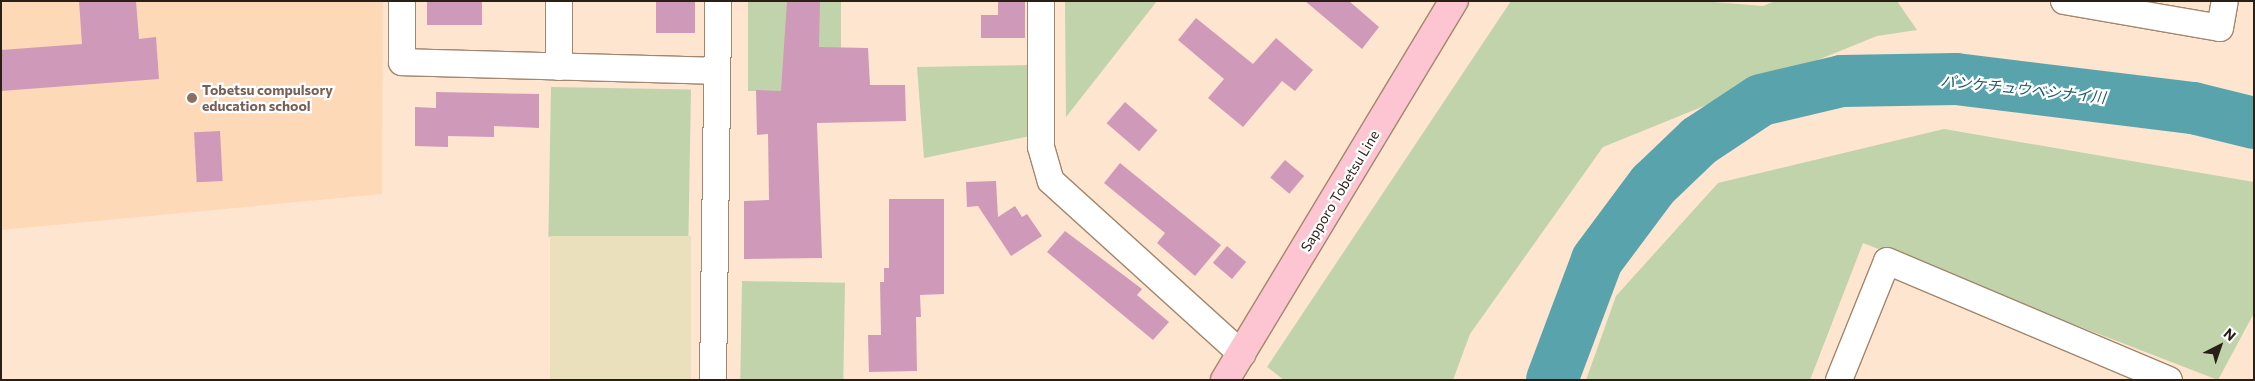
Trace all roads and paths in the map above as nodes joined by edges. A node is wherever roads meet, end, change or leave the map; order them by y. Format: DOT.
graph roads {
  1 [pos="402,1"];
  2 [pos="559,1"];
  3 [pos="718,1"];
  4 [pos="1041,1"];
  5 [pos="1454,1"];
  6 [pos="2064,1"];
  7 [pos="2225,1"];
  8 [pos="559,67"];
  9 [pos="717,72"];
  10 [pos="1242,354"];
  11 [pos="713,380"];
  12 [pos="1225,380"];
  13 [pos="1840,380"];
  14 [pos="2169,380"];
  1 -- 8 [label="street"];
  2 -- 8 [label="street"];
  3 -- 9 [label="street"];
  4 -- 10 [label="street"];
  5 -- 10 [label="main road, Sapporo Tobetsu Line"];
  6 -- 7 [label="street"];
  8 -- 9 [label="street"];
  9 -- 11 [label="street"];
  10 -- 12 [label="main road, Sapporo Tobetsu Line"];
  13 -- 14 [label="street"];
}
